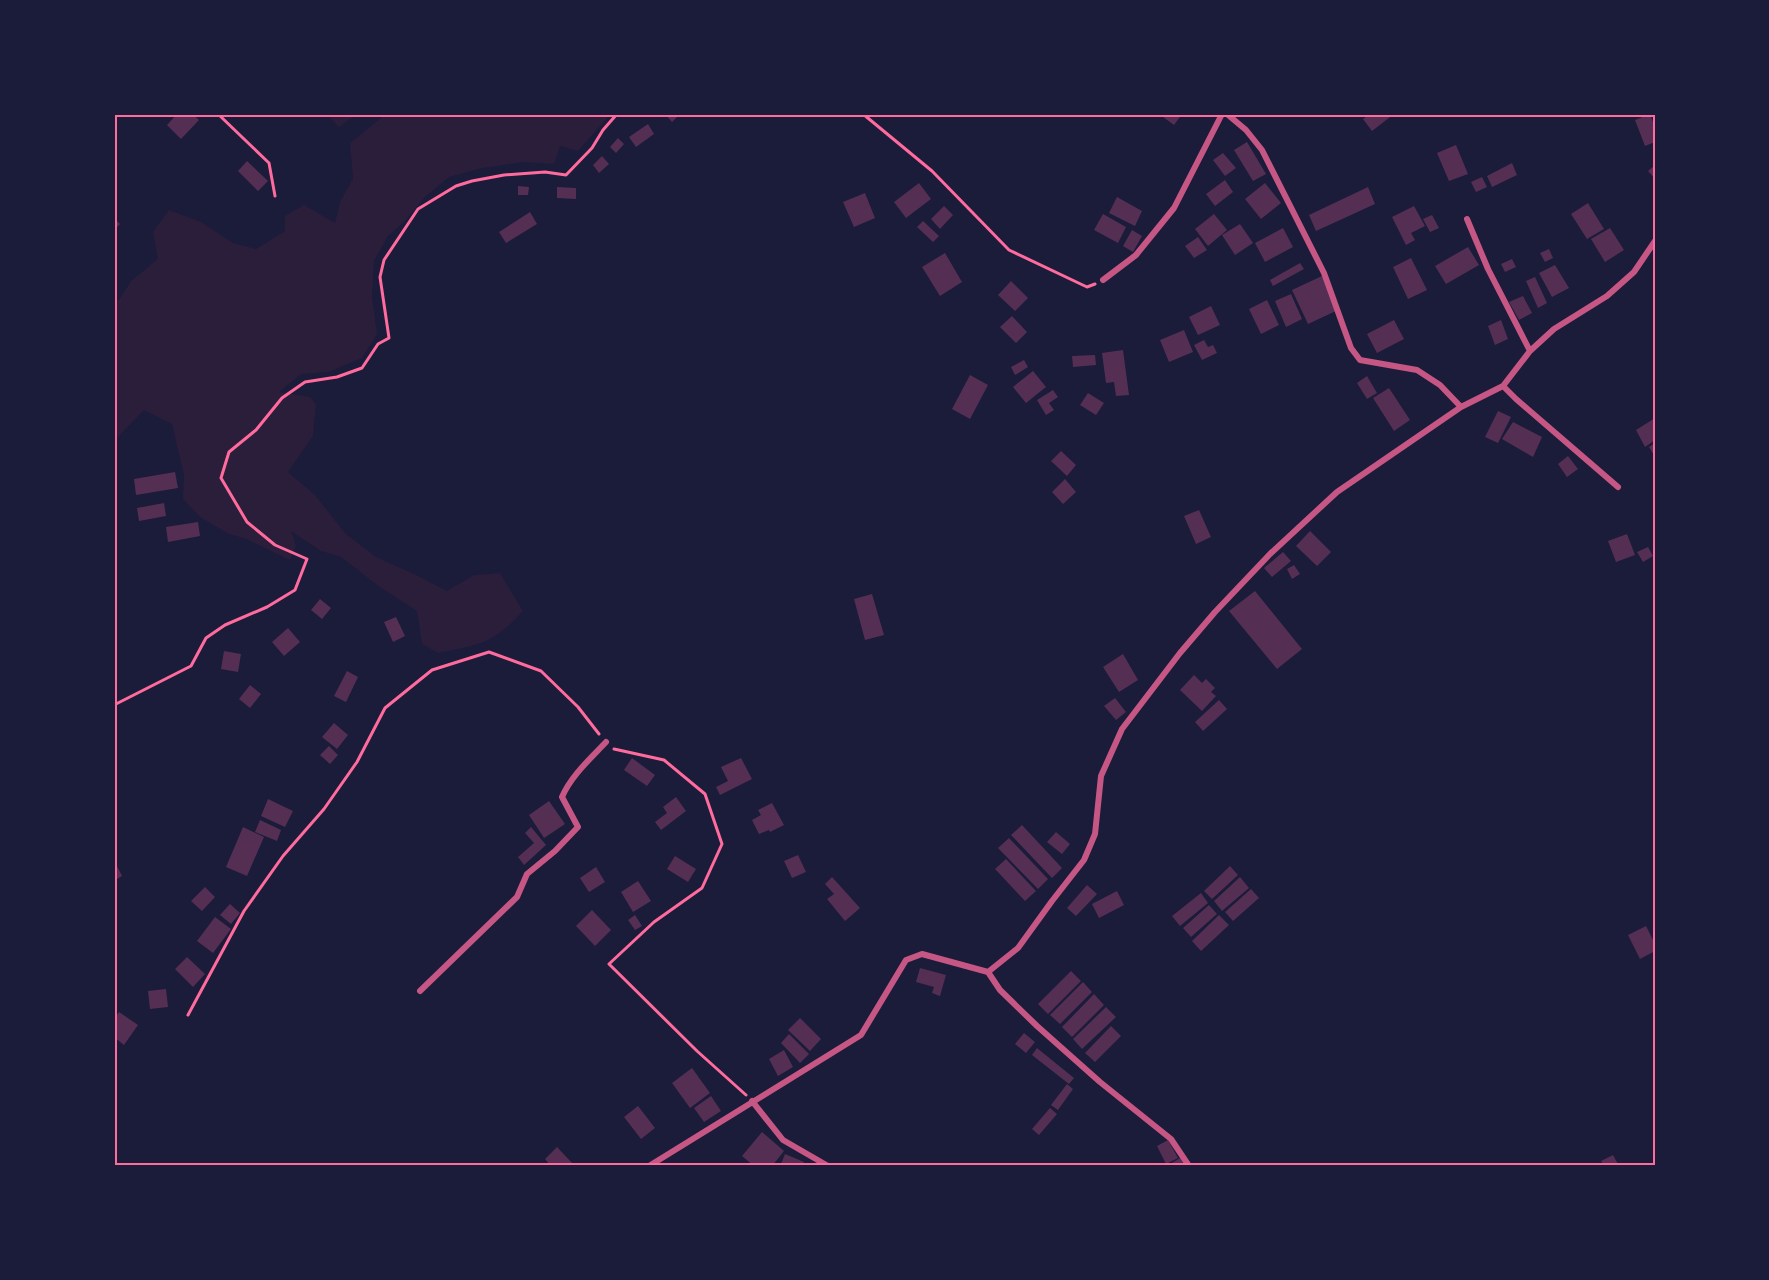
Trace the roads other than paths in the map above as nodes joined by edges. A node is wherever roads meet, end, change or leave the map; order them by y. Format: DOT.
graph roads {
  1 [pos="1222,114"];
  2 [pos="1227,114"];
  3 [pos="1467,219"];
  4 [pos="1655,241"];
  5 [pos="1103,280"];
  6 [pos="1530,351"];
  7 [pos="1503,386"];
  8 [pos="1461,407"];
  9 [pos="1618,487"];
  10 [pos="606,742"];
  11 [pos="988,972"];
  12 [pos="420,991"];
  13 [pos="752,1101"];
  14 [pos="649,1166"];
  15 [pos="828,1166"];
  16 [pos="1189,1166"];
  1 -- 5 [label="street"];
  2 -- 8 [label="street"];
  3 -- 6 [label="street"];
  4 -- 6 [label="street"];
  6 -- 7 [label="street"];
  7 -- 8 [label="street"];
  7 -- 9 [label="street"];
  8 -- 11 [label="street"];
  10 -- 12 [label="street"];
  11 -- 13 [label="street"];
  11 -- 16 [label="street"];
  13 -- 14 [label="street"];
  13 -- 15 [label="street"];
}
